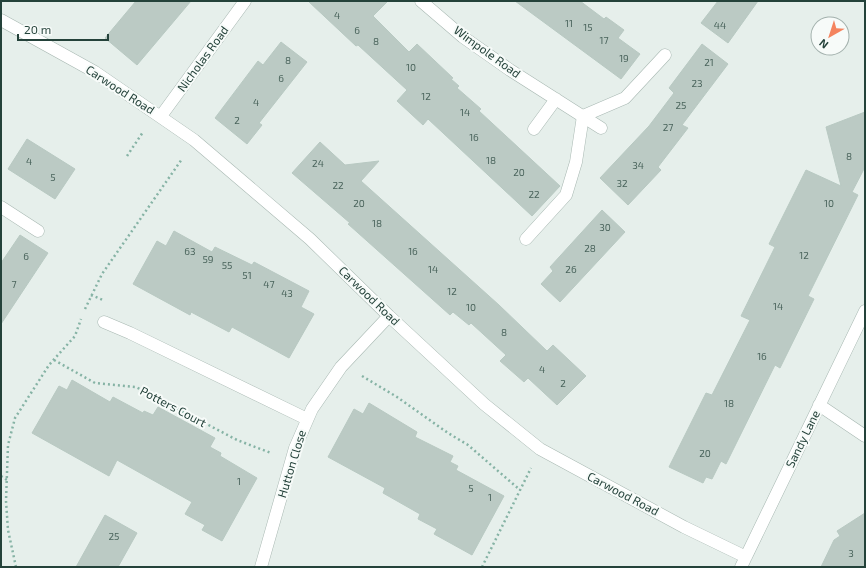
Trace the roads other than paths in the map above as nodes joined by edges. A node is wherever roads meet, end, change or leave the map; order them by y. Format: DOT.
graph roads {
  1 [pos="245,1"];
  2 [pos="421,1"];
  3 [pos="1,20"];
  4 [pos="665,55"];
  5 [pos="556,99"];
  6 [pos="161,116"];
  7 [pos="583,116"];
  8 [pos="601,128"];
  9 [pos="534,129"];
  10 [pos="1,207"];
  11 [pos="38,231"];
  12 [pos="526,239"];
  13 [pos="865,311"];
  14 [pos="389,316"];
  15 [pos="104,322"];
  16 [pos="819,406"];
  17 [pos="307,419"];
  18 [pos="865,436"];
  19 [pos="743,562"];
  20 [pos="261,567"];
  1 -- 6 [label="street, Nicholas Road"];
  2 -- 5 [label="street, Wimpole Road"];
  3 -- 6 [label="street, Carwood Road"];
  4 -- 7 [label="street"];
  5 -- 7 [label="street, Wimpole Road"];
  5 -- 9 [label="street"];
  6 -- 14 [label="street, Carwood Road"];
  7 -- 8 [label="street, Wimpole Road"];
  7 -- 12 [label="street"];
  10 -- 11 [label="street"];
  13 -- 16 [label="street, Sandy Lane"];
  14 -- 17 [label="street, Hutton Close"];
  14 -- 19 [label="street, Carwood Road"];
  15 -- 17 [label="street"];
  16 -- 18 [label="street"];
  16 -- 19 [label="street, Sandy Lane"];
  17 -- 20 [label="street, Hutton Close"];
}
